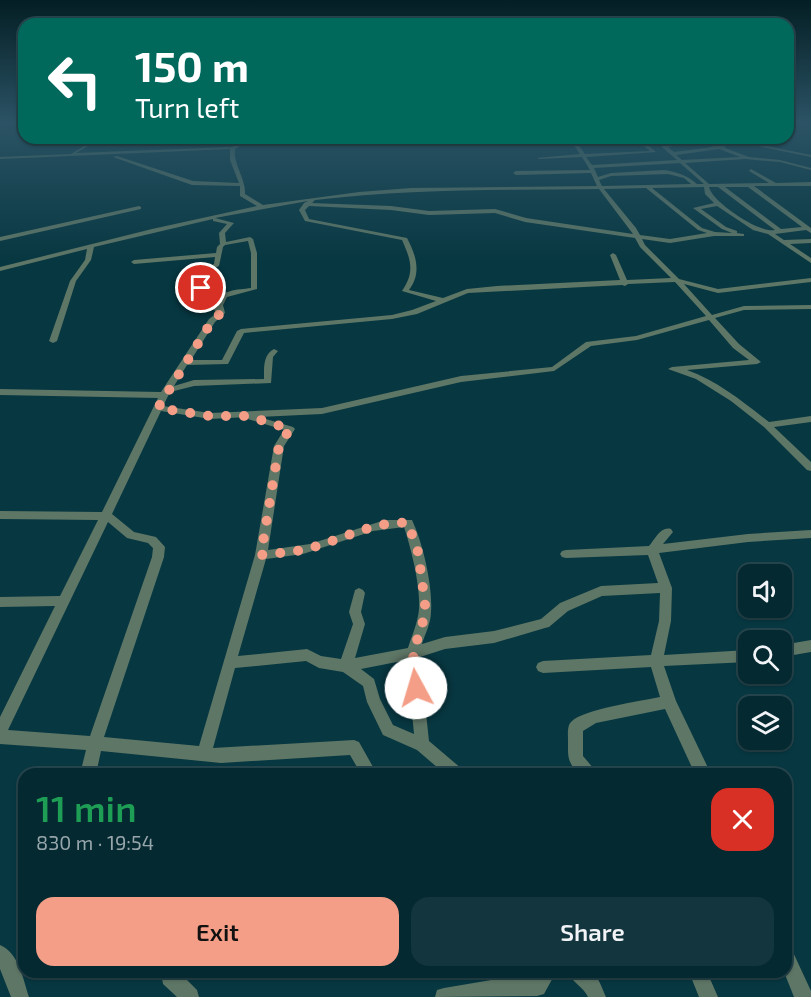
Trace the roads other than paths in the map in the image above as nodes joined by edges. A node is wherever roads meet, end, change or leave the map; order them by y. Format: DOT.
graph roads {
  1 [pos="148,169"];
  2 [pos="236,169"];
  3 [pos="592,169"];
  4 [pos="600,169"];
  5 [pos="662,169"];
  6 [pos="690,169"];
  7 [pos="751,170"];
  8 [pos="516,172"];
  9 [pos="671,172"];
  10 [pos="597,180"];
  11 [pos="774,184"];
  12 [pos="811,184"];
  13 [pos="242,185"];
  14 [pos="719,185"];
  15 [pos="749,185"];
  16 [pos="696,186"];
  17 [pos="705,186"];
  18 [pos="600,187"];
  19 [pos="648,187"];
  20 [pos="317,197"];
  21 [pos="285,203"];
  22 [pos="306,204"];
  23 [pos="718,204"];
  24 [pos="263,207"];
  25 [pos="139,208"];
  26 [pos="203,220"];
  27 [pos="809,229"];
  28 [pos="780,231"];
  29 [pos="762,232"];
  30 [pos="770,233"];
  31 [pos="714,234"];
  32 [pos="637,235"];
  33 [pos="742,235"];
  34 [pos="0,239"];
  35 [pos="811,241"];
  36 [pos="782,242"];
  37 [pos="223,244"];
  38 [pos="91,247"];
  39 [pos="219,255"];
  40 [pos="613,255"];
  41 [pos="811,261"];
  42 [pos="134,262"];
  43 [pos="0,269"];
  44 [pos="677,280"];
  45 [pos="811,280"];
  46 [pos="625,284"];
  47 [pos="443,300"];
  48 [pos="811,307"];
  49 [pos="221,313"];
  50 [pos="710,317"];
  51 [pos="53,341"];
  52 [pos="274,351"];
  53 [pos="186,363"];
  54 [pos="0,392"];
  55 [pos="166,393"];
  56 [pos="158,408"];
  57 [pos="248,416"];
  58 [pos="811,419"];
  59 [pos="767,424"];
  60 [pos="811,468"];
  61 [pos="0,514"];
  62 [pos="106,516"];
  63 [pos="667,532"];
  64 [pos="811,534"];
  65 [pos="652,550"];
  66 [pos="566,554"];
  67 [pos="261,555"];
  68 [pos="666,588"];
  69 [pos="359,593"];
  70 [pos="0,602"];
  71 [pos="64,602"];
  72 [pos="811,646"];
  73 [pos="792,649"];
  74 [pos="413,653"];
  75 [pos="738,657"];
  76 [pos="230,663"];
  77 [pos="656,663"];
  78 [pos="346,666"];
  79 [pos="543,667"];
  80 [pos="669,702"];
  81 [pos="0,732"];
  82 [pos="0,737"];
  83 [pos="95,743"];
  84 [pos="422,745"];
  85 [pos="204,753"];
  86 [pos="89,768"];
  87 [pos="366,768"];
  88 [pos="450,768"];
  89 [pos="583,768"];
  90 [pos="700,768"];
  91 [pos="0,954"];
  92 [pos="792,970"];
  93 [pos="171,978"];
  94 [pos="543,978"];
  95 [pos="585,978"];
  96 [pos="701,978"];
  97 [pos="20,997"];
  98 [pos="190,997"];
  99 [pos="444,997"];
  100 [pos="597,997"];
  101 [pos="709,997"];
  102 [pos="804,997"];
  1 -- 13 [label="street"];
  2 -- 13 [label="street"];
  3 -- 4 [label="street"];
  3 -- 8 [label="street"];
  3 -- 10 [label="street"];
  5 -- 9 [label="street"];
  6 -- 17 [label="street"];
  7 -- 11 [label="street"];
  9 -- 10 [label="street"];
  9 -- 16 [label="street"];
  10 -- 18 [label="street"];
  11 -- 12 [label="street"];
  11 -- 15 [label="street"];
  13 -- 24 [label="street"];
  14 -- 15 [label="street"];
  14 -- 17 [label="street"];
  14 -- 28 [label="street"];
  15 -- 27 [label="street"];
  16 -- 17 [label="street"];
  16 -- 19 [label="street"];
  17 -- 23 [label="street"];
  18 -- 19 [label="street"];
  18 -- 20 [label="street"];
  18 -- 32 [label="street"];
  19 -- 31 [label="street"];
  20 -- 21 [label="street"];
  20 -- 22 [label="street"];
  21 -- 22 [label="street"];
  21 -- 24 [label="street"];
  22 -- 32 [label="street"];
  22 -- 47 [label="street"];
  23 -- 29 [label="street"];
  23 -- 33 [label="street"];
  24 -- 26 [label="street"];
  25 -- 34 [label="street"];
  26 -- 37 [label="street"];
  26 -- 38 [label="street"];
  27 -- 28 [label="street"];
  28 -- 30 [label="street"];
  29 -- 30 [label="street"];
  29 -- 33 [label="street"];
  30 -- 36 [label="street"];
  31 -- 32 [label="street"];
  31 -- 33 [label="street"];
  32 -- 44 [label="street"];
  35 -- 36 [label="street"];
  36 -- 41 [label="street"];
  37 -- 39 [label="street"];
  37 -- 49 [label="street"];
  38 -- 43 [label="street"];
  38 -- 51 [label="street"];
  39 -- 42 [label="street"];
  39 -- 49 [label="street"];
  40 -- 46 [label="street"];
  44 -- 45 [label="street"];
  44 -- 46 [label="street"];
  44 -- 50 [label="street"];
  46 -- 47 [label="street"];
  47 -- 53 [label="street"];
  48 -- 50 [label="street"];
  49 -- 53 [label="street"];
  50 -- 57 [label="street"];
  50 -- 59 [label="street"];
  52 -- 55 [label="street"];
  53 -- 55 [label="street"];
  54 -- 55 [label="street"];
  55 -- 56 [label="street"];
  56 -- 57 [label="street"];
  56 -- 62 [label="street"];
  57 -- 67 [label="street"];
  58 -- 59 [label="street"];
  59 -- 60 [label="street"];
  61 -- 62 [label="street"];
  62 -- 71 [label="street"];
  62 -- 83 [label="street"];
  63 -- 65 [label="street"];
  64 -- 65 [label="street"];
  65 -- 66 [label="street"];
  65 -- 68 [label="street"];
  67 -- 74 [label="street"];
  67 -- 76 [label="street"];
  68 -- 74 [label="street"];
  68 -- 77 [label="street"];
  69 -- 78 [label="street"];
  70 -- 71 [label="street"];
  71 -- 81 [label="street"];
  72 -- 73 [label="street"];
  74 -- 78 [label="street"];
  74 -- 84 [label="street"];
  75 -- 77 [label="street"];
  76 -- 78 [label="street"];
  76 -- 85 [label="street"];
  77 -- 79 [label="street"];
  77 -- 80 [label="street"];
  78 -- 84 [label="street"];
  80 -- 89 [label="street"];
  80 -- 90 [label="street"];
  82 -- 83 [label="street"];
  83 -- 85 [label="street"];
  83 -- 86 [label="street"];
  84 -- 88 [label="street"];
  85 -- 87 [label="street"];
  91 -- 97 [label="street"];
  92 -- 102 [label="street"];
  93 -- 98 [label="street"];
  94 -- 99 [label="street"];
  95 -- 100 [label="street"];
  96 -- 101 [label="street"];
}
